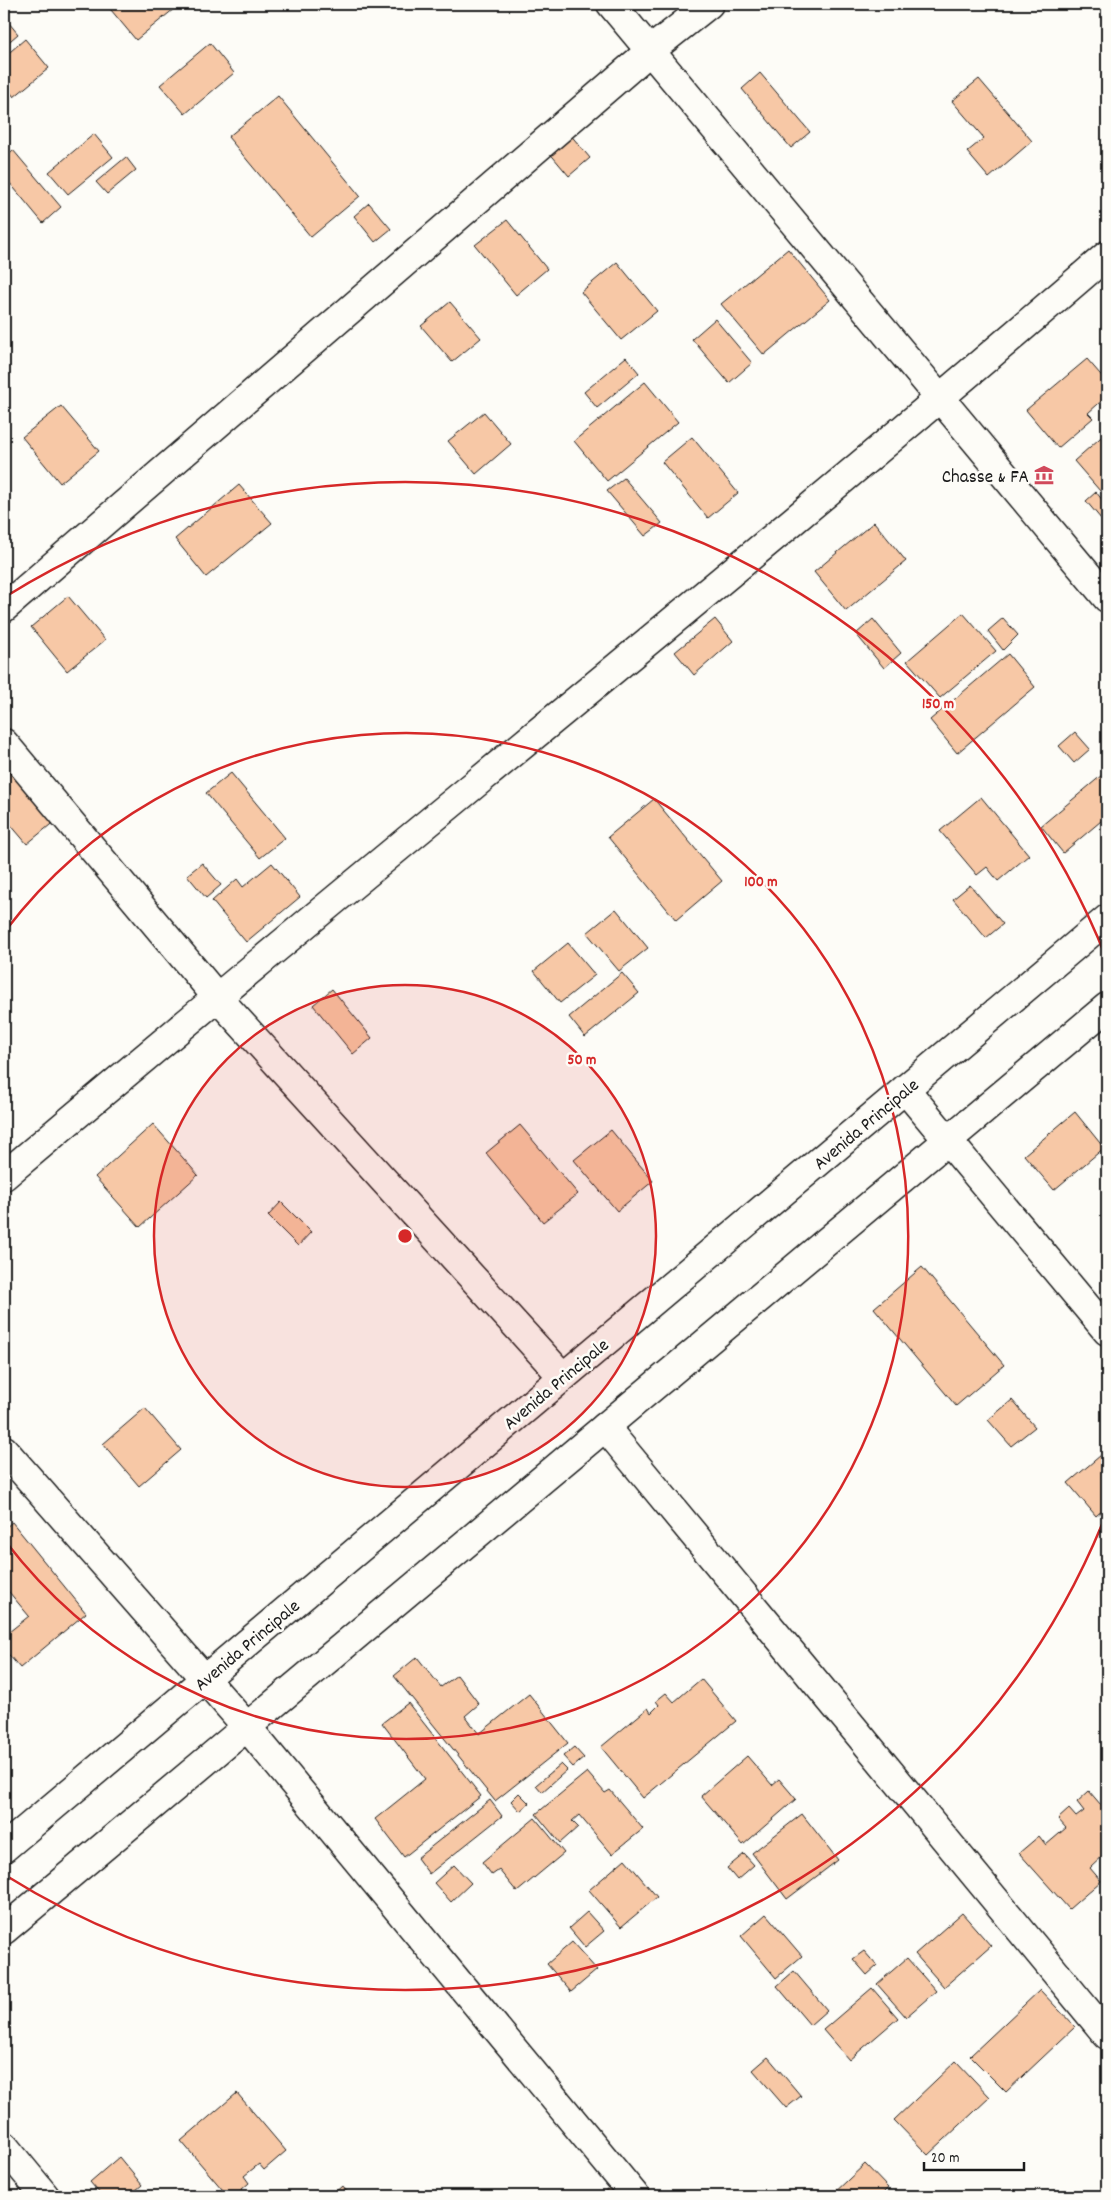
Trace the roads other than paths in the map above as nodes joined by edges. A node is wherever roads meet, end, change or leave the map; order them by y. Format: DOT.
graph roads {
  1 [pos="611,4"];
  2 [pos="709,4"];
  3 [pos="651,50"];
  4 [pos="1107,254"];
  5 [pos="941,398"];
  6 [pos="1107,598"];
  7 [pos="4,608"];
  8 [pos="4,743"];
  9 [pos="1107,919"];
  10 [pos="216,996"];
  11 [pos="1107,1007"];
  12 [pos="905,1089"];
  13 [pos="949,1140"];
  14 [pos="4,1176"];
  15 [pos="1107,1331"];
  16 [pos="563,1377"];
  17 [pos="605,1426"];
  18 [pos="4,1450"];
  19 [pos="205,1679"];
  20 [pos="247,1727"];
  21 [pos="4,1848"];
  22 [pos="4,1930"];
  23 [pos="1107,2036"];
  24 [pos="4,2146"];
  25 [pos="45,2196"];
  26 [pos="635,2196"];
  1 -- 3 [label="street"];
  2 -- 3 [label="street"];
  3 -- 5 [label="street"];
  3 -- 7 [label="street"];
  4 -- 5 [label="street"];
  5 -- 6 [label="street"];
  5 -- 10 [label="street"];
  8 -- 10 [label="street"];
  9 -- 12 [label="street, Avenida Principale"];
  10 -- 14 [label="street"];
  10 -- 16 [label="street"];
  11 -- 13 [label="street"];
  12 -- 13 [label="street"];
  12 -- 16 [label="street, Avenida Principale"];
  13 -- 15 [label="street"];
  13 -- 17 [label="street"];
  16 -- 19 [label="street, Avenida Principale"];
  17 -- 20 [label="street"];
  17 -- 23 [label="street"];
  18 -- 19 [label="street"];
  19 -- 20 [label="street"];
  19 -- 21 [label="street, Avenida Principale"];
  20 -- 22 [label="street"];
  20 -- 26 [label="street"];
  24 -- 25 [label="street"];
}
